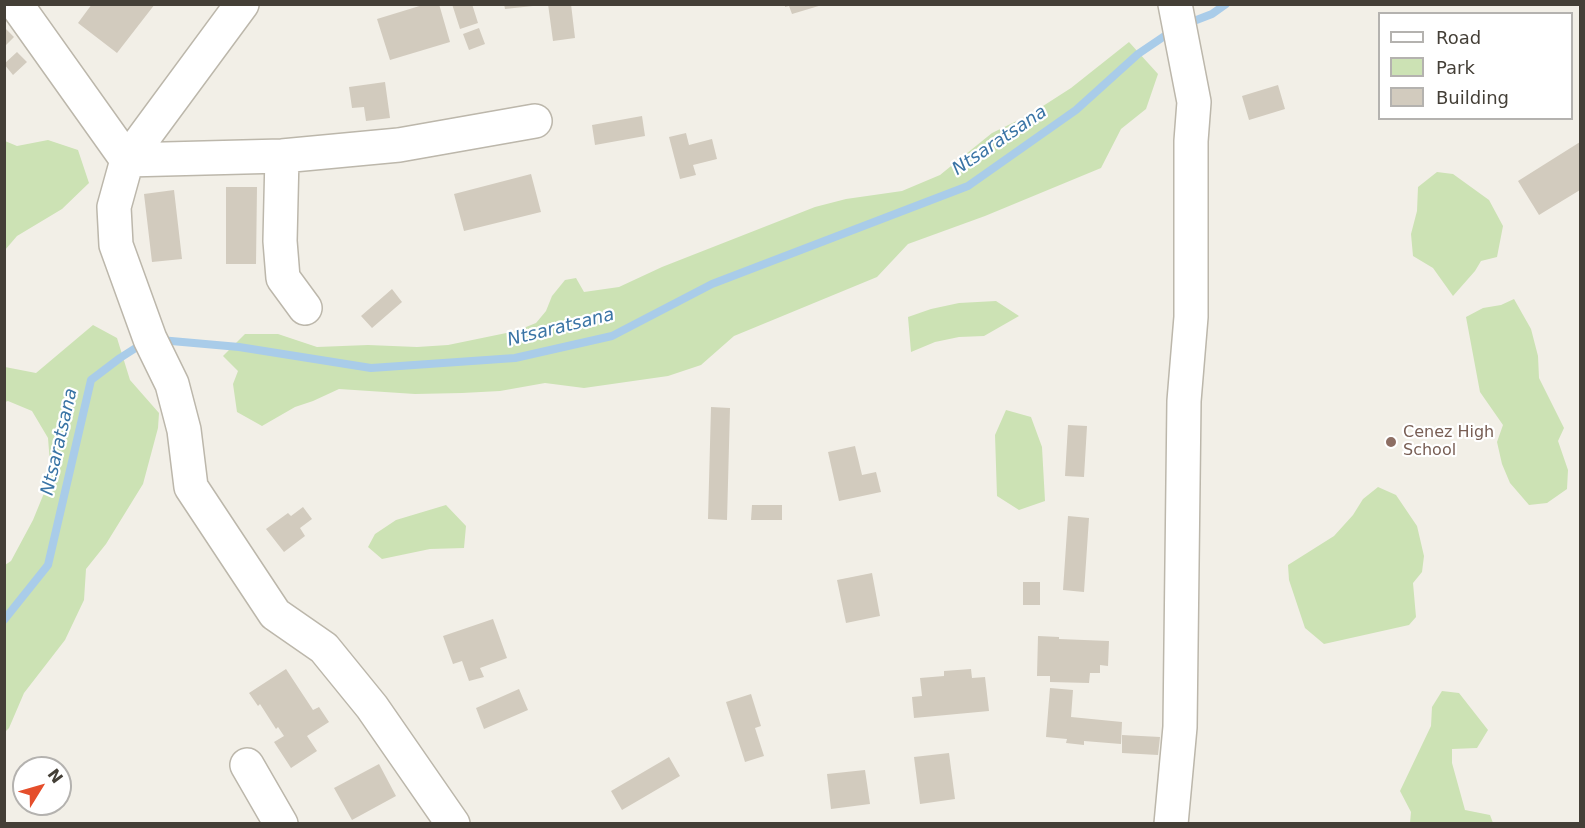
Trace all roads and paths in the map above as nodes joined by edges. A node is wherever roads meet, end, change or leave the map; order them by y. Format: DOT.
graph roads {
  1 [pos="16,4"];
  2 [pos="242,4"];
  3 [pos="1175,4"];
  4 [pos="535,122"];
  5 [pos="282,156"];
  6 [pos="127,160"];
  7 [pos="305,308"];
  8 [pos="247,765"];
  9 [pos="281,824"];
  10 [pos="453,824"];
  11 [pos="1171,824"];
  1 -- 6 [label="street"];
  2 -- 6 [label="street"];
  3 -- 11 [label="street"];
  4 -- 5 [label="street"];
  5 -- 6 [label="street"];
  5 -- 7 [label="street"];
  6 -- 10 [label="street"];
  8 -- 9 [label="street"];
}
